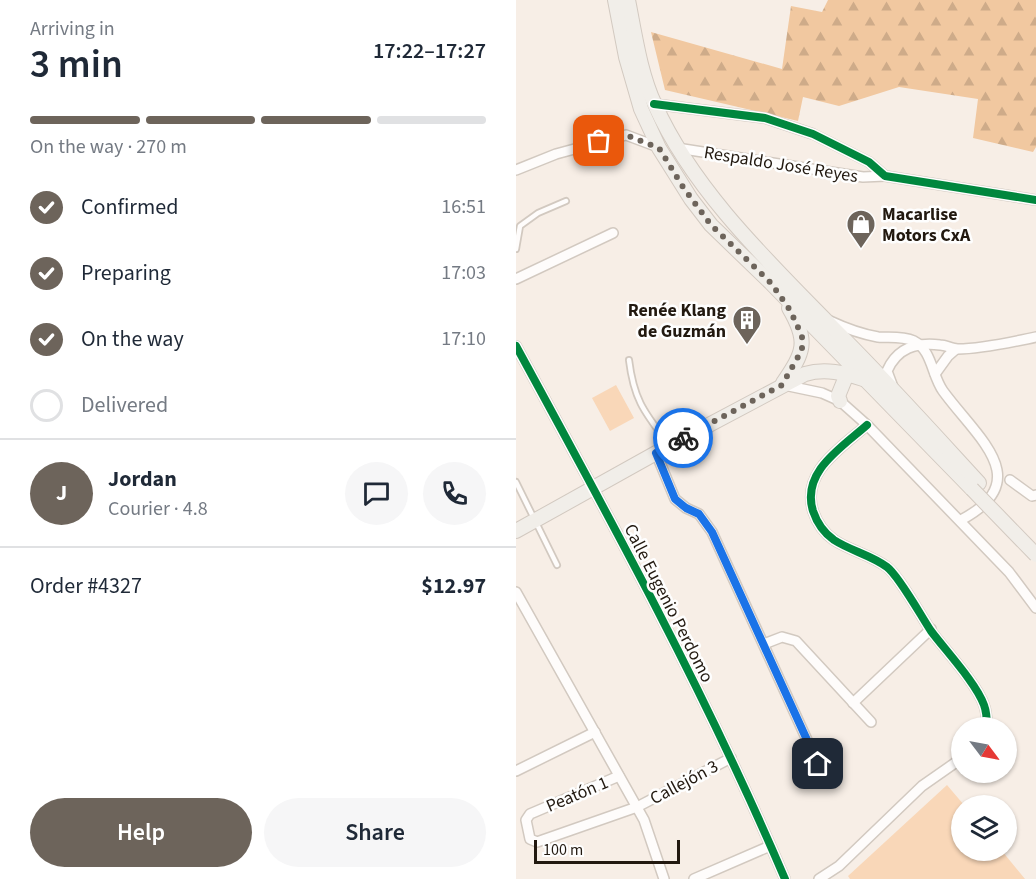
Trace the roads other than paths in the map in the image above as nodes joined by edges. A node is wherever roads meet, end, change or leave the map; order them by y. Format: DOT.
graph roads {
  1 [pos="615,0"];
  2 [pos="628,0"];
  3 [pos="654,104"];
  4 [pos="659,148"];
  5 [pos="677,148"];
  6 [pos="516,170"];
  7 [pos="885,176"];
  8 [pos="1036,200"];
  9 [pos="566,201"];
  10 [pos="613,233"];
  11 [pos="516,249"];
  12 [pos="516,279"];
  13 [pos="771,283"];
  14 [pos="820,316"];
  15 [pos="1036,337"];
  16 [pos="516,346"];
  17 [pos="921,346"];
  18 [pos="956,349"];
  19 [pos="629,360"];
  20 [pos="847,374"];
  21 [pos="935,374"];
  22 [pos="865,380"];
  23 [pos="782,385"];
  24 [pos="895,392"];
  25 [pos="840,401"];
  26 [pos="867,426"];
  27 [pos="669,446"];
  28 [pos="656,453"];
  29 [pos="1003,458"];
  30 [pos="516,482"];
  31 [pos="976,486"];
  32 [pos="594,489"];
  33 [pos="1035,498"];
  34 [pos="536,520"];
  35 [pos="961,520"];
  36 [pos="516,531"];
  37 [pos="1036,541"];
  38 [pos="1036,555"];
  39 [pos="557,565"];
  40 [pos="516,592"];
  41 [pos="1036,608"];
  42 [pos="930,629"];
  43 [pos="764,644"];
  44 [pos="853,703"];
  45 [pos="987,717"];
  46 [pos="871,722"];
  47 [pos="595,732"];
  48 [pos="731,758"];
  49 [pos="818,764"];
  50 [pos="951,766"];
  51 [pos="516,771"];
  52 [pos="619,776"];
  53 [pos="637,807"];
  54 [pos="770,846"];
  55 [pos="664,879"];
  56 [pos="694,879"];
  57 [pos="785,879"];
  58 [pos="819,879"];
  1 -- 4 [label="main road"];
  2 -- 3 [label="main road"];
  3 -- 5 [label="main road"];
  3 -- 7 [label="street"];
  4 -- 6 [label="street"];
  4 -- 13 [label="main road"];
  5 -- 7 [label="street, Respaldo José Reyes"];
  5 -- 14 [label="main road"];
  7 -- 8 [label="street, Respaldo José Reyes"];
  9 -- 11 [label="lane"];
  10 -- 12 [label="street"];
  13 -- 22 [label="main road"];
  13 -- 23 [label="main road"];
  14 -- 17 [label="street"];
  14 -- 24 [label="main road"];
  15 -- 18 [label="street"];
  16 -- 32 [label="street, Calle Eugenio Perdomo"];
  17 -- 18 [label="street"];
  17 -- 21 [label="street"];
  17 -- 24 [label="street"];
  18 -- 21 [label="street"];
  19 -- 27 [label="lane"];
  20 -- 22 [label="main road"];
  20 -- 23 [label="main road"];
  20 -- 25 [label="main road"];
  21 -- 29 [label="street"];
  22 -- 31 [label="main road"];
  23 -- 25 [label="street"];
  23 -- 27 [label="main road"];
  24 -- 31 [label="main road"];
  25 -- 26 [label="street"];
  26 -- 35 [label="street"];
  26 -- 42 [label="street"];
  27 -- 28 [label="main road"];
  28 -- 32 [label="main road"];
  28 -- 43 [label="street"];
  30 -- 34 [label="lane"];
  31 -- 37 [label="main road"];
  31 -- 38 [label="main road, bridge"];
  32 -- 34 [label="main road"];
  32 -- 48 [label="street, Calle Eugenio Perdomo"];
  33 -- 35 [label="street"];
  34 -- 36 [label="main road"];
  34 -- 39 [label="lane"];
  35 -- 41 [label="street"];
  40 -- 47 [label="street"];
  42 -- 44 [label="street"];
  42 -- 45 [label="street"];
  43 -- 44 [label="street"];
  43 -- 49 [label="street"];
  44 -- 46 [label="street"];
  47 -- 51 [label="street"];
  47 -- 52 [label="street"];
  48 -- 53 [label="street, Callejón 3"];
  48 -- 54 [label="street, Calle Eugenio Perdomo"];
  50 -- 58 [label="street"];
  52 -- 53 [label="street"];
  52 -- 53 [label="street, Peatón 1"];
  53 -- 55 [label="street"];
  54 -- 56 [label="street"];
  54 -- 57 [label="street, Calle Eugenio Perdomo"];
}
